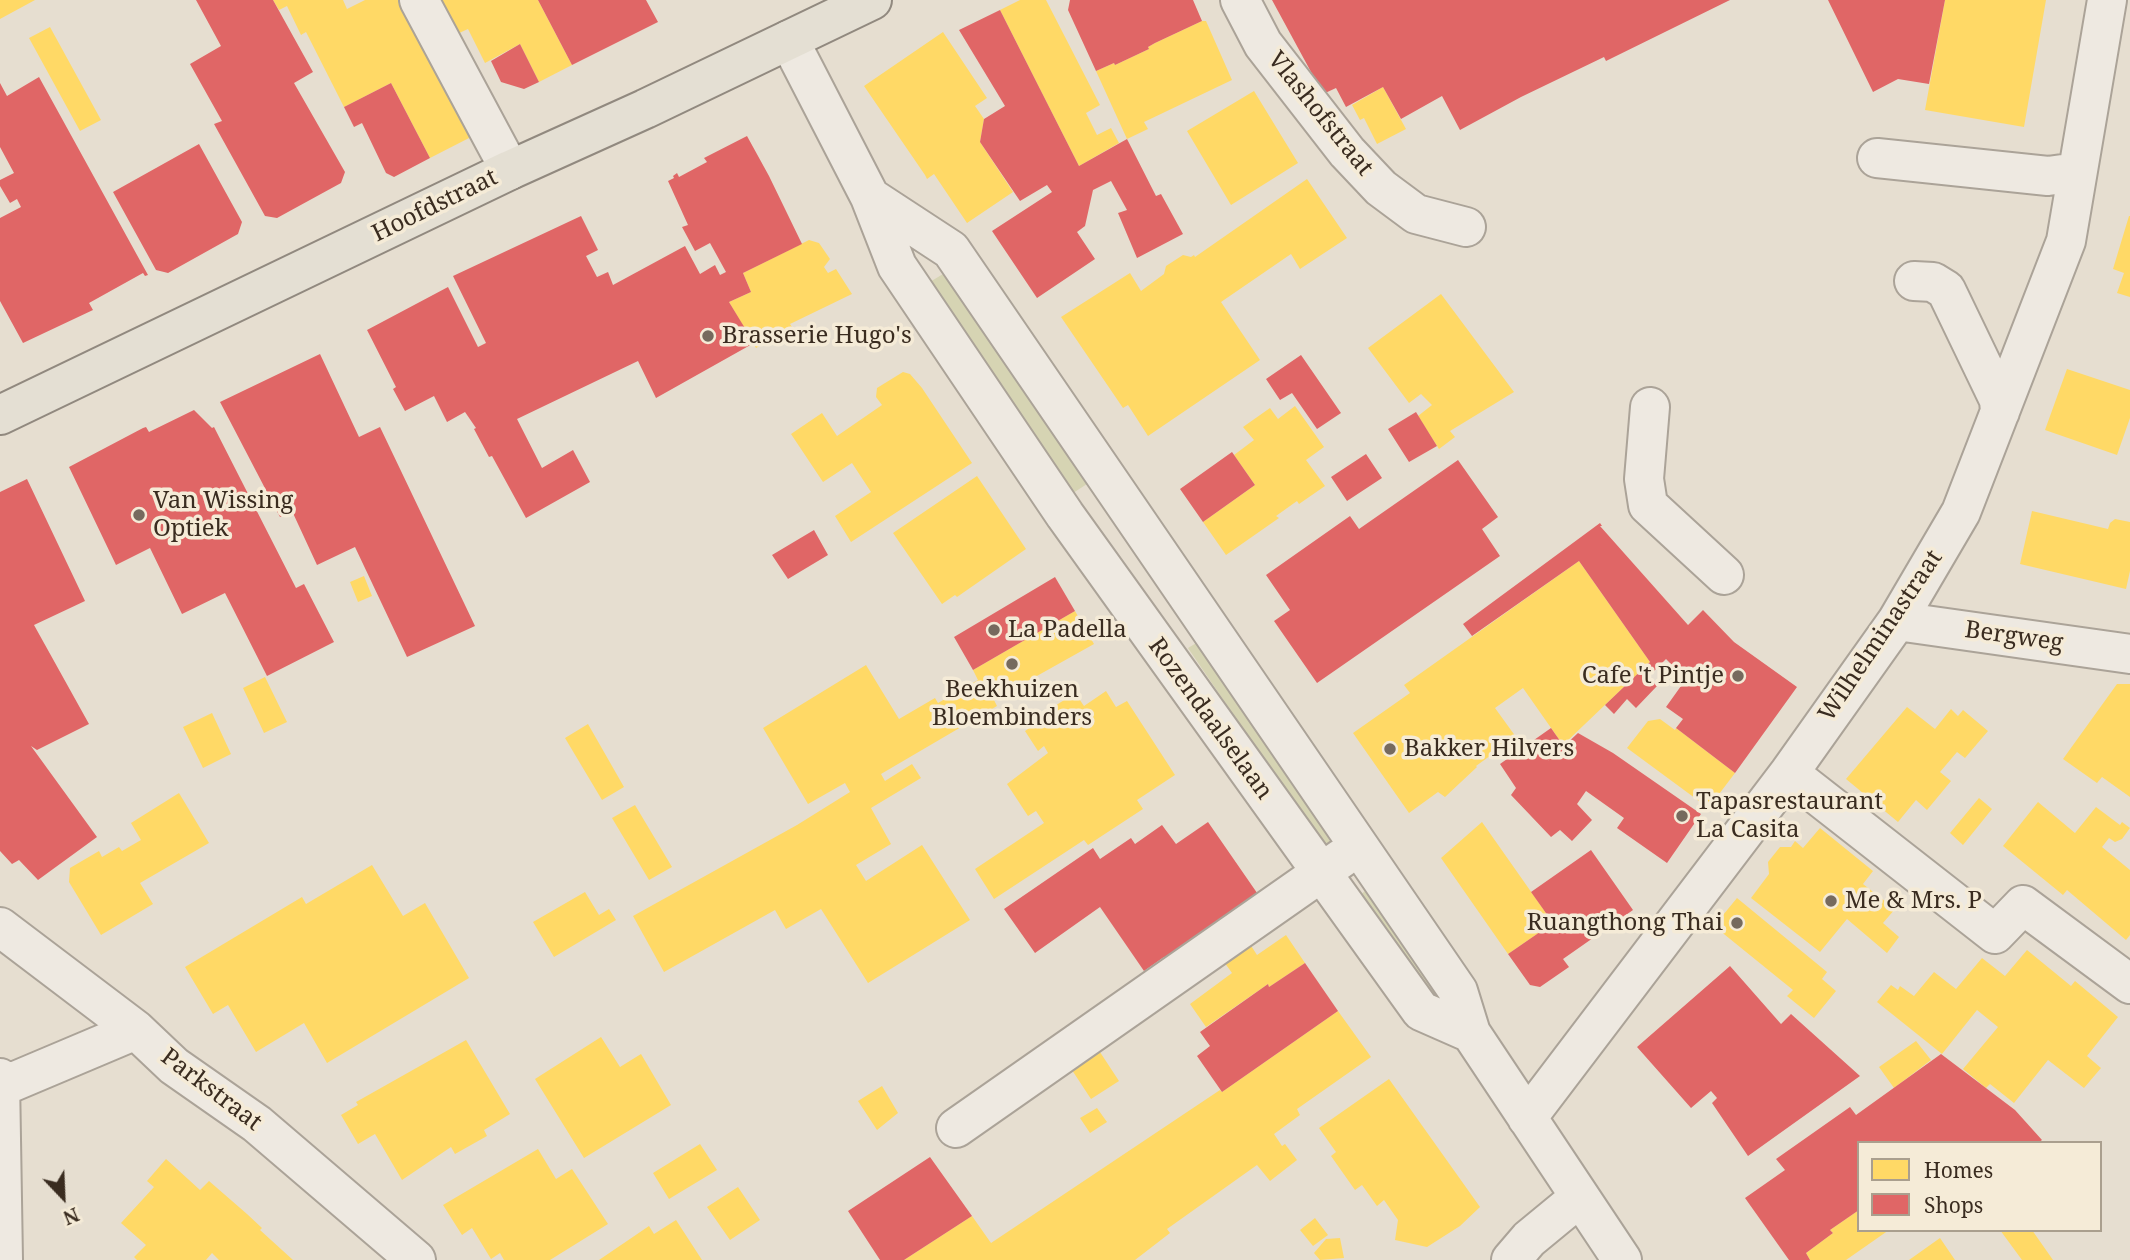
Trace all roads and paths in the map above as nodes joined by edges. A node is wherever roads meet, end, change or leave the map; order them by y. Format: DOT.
graph roads {
  1 [pos="419,0"];
  2 [pos="872,0"];
  3 [pos="1240,0"];
  4 [pos="2107,0"];
  5 [pos="789,40"];
  6 [pos="1877,158"];
  7 [pos="510,170"];
  8 [pos="2077,172"];
  9 [pos="870,197"];
  10 [pos="1466,227"];
  11 [pos="1914,281"];
  12 [pos="1650,407"];
  13 [pos="2000,412"];
  14 [pos="0,415"];
  15 [pos="1724,575"];
  16 [pos="1898,621"];
  17 [pos="2130,654"];
  18 [pos="1788,773"];
  19 [pos="1358,847"];
  20 [pos="1320,873"];
  21 [pos="0,928"];
  22 [pos="2130,984"];
  23 [pos="136,1030"];
  24 [pos="1471,1033"];
  25 [pos="1,1082"];
  26 [pos="1527,1118"];
  27 [pos="956,1128"];
  28 [pos="1580,1197"];
  29 [pos="3,1260"];
  30 [pos="416,1260"];
  31 [pos="1511,1260"];
  32 [pos="1622,1260"];
  1 -- 7 [label="street"];
  2 -- 5 [label="main road, Hoofdstraat"];
  3 -- 10 [label="street, Vlashofstraat"];
  4 -- 8 [label="street, Wilhelminastraat"];
  5 -- 7 [label="main road, Hoofdstraat"];
  5 -- 9 [label="street, Rozendaalselaan"];
  6 -- 8 [label="street"];
  7 -- 14 [label="main road, Hoofdstraat"];
  8 -- 13 [label="street, Wilhelminastraat"];
  9 -- 19 [label="street, Rozendaalselaan"];
  9 -- 20 [label="street, Rozendaalselaan"];
  11 -- 13 [label="street"];
  12 -- 15 [label="street"];
  13 -- 16 [label="street, Wilhelminastraat"];
  16 -- 17 [label="street, Bergweg"];
  16 -- 18 [label="street, Wilhelminastraat"];
  18 -- 22 [label="street"];
  18 -- 26 [label="street, Wilhelminastraat"];
  19 -- 20 [label="street"];
  19 -- 24 [label="street, Rozendaalselaan"];
  20 -- 24 [label="street, Rozendaalselaan"];
  20 -- 27 [label="street"];
  21 -- 23 [label="street, Parkstraat"];
  23 -- 25 [label="street"];
  23 -- 30 [label="street, Parkstraat"];
  24 -- 26 [label="street, Rozendaalselaan"];
  25 -- 29 [label="street"];
  26 -- 28 [label="street, Rozendaalselaan"];
  28 -- 31 [label="street"];
  28 -- 32 [label="street, Rozendaalselaan"];
}
